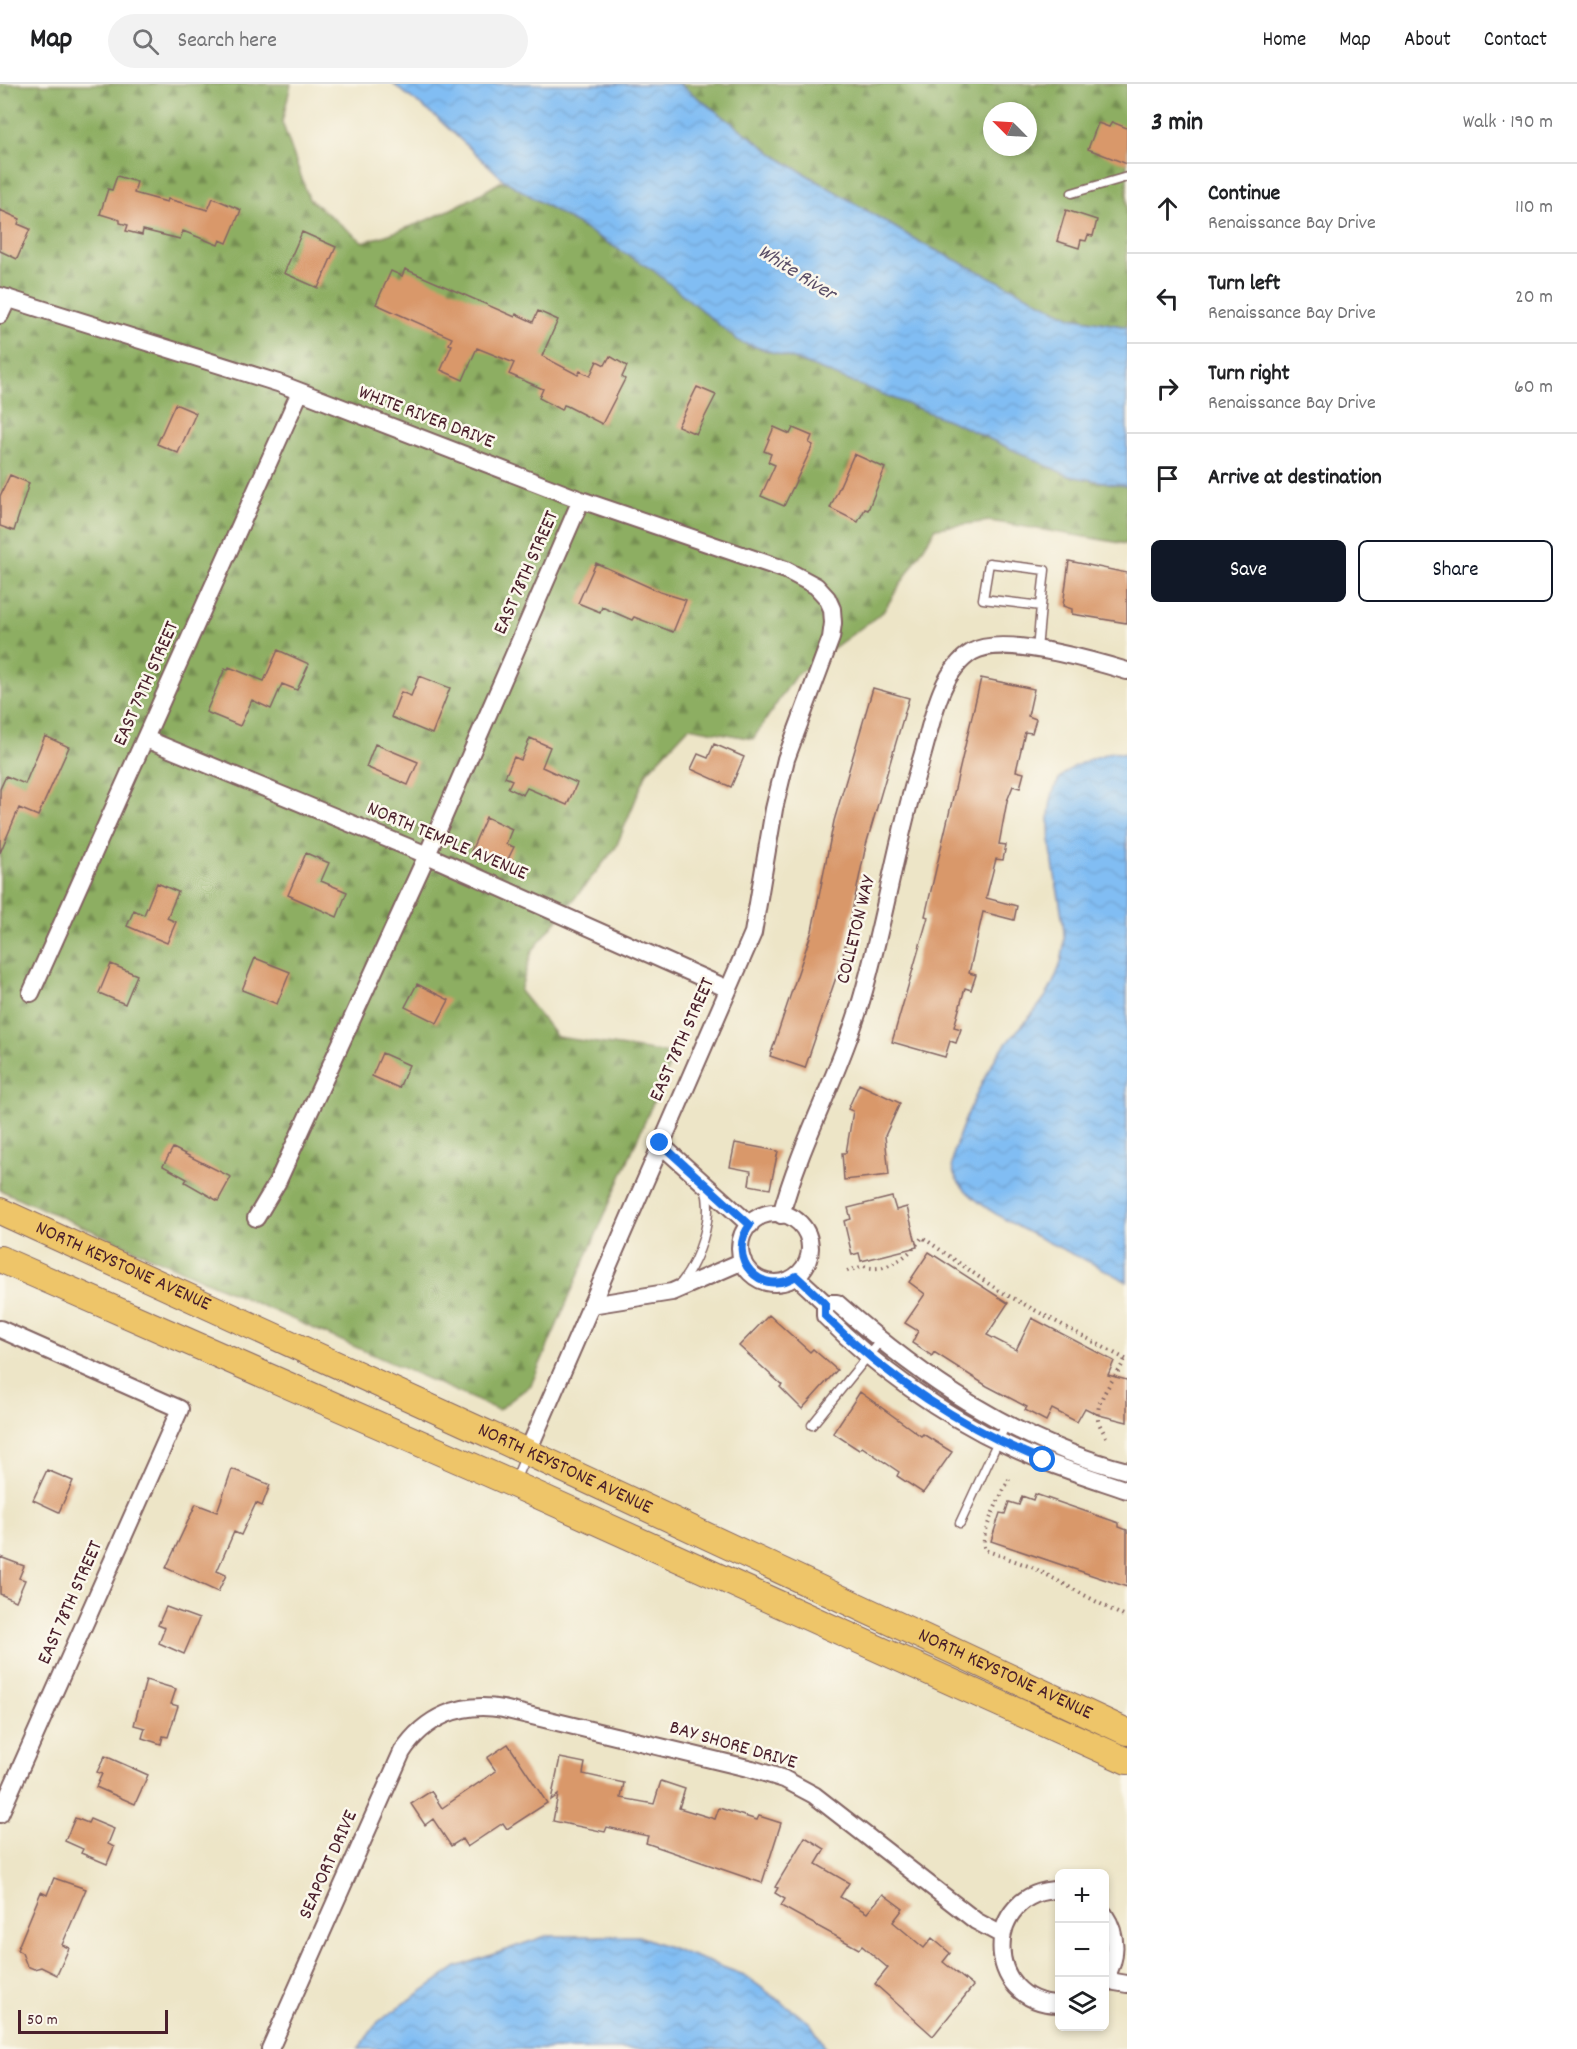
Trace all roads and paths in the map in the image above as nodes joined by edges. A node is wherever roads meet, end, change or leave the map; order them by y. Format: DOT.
graph roads {
  1 [pos="1127,177"];
  2 [pos="1072,193"];
  3 [pos="4,297"];
  4 [pos="0,315"];
  5 [pos="300,392"];
  6 [pos="581,500"];
  7 [pos="827,598"];
  8 [pos="1041,606"];
  9 [pos="1037,651"];
  10 [pos="1127,671"];
  11 [pos="146,739"];
  12 [pos="427,855"];
  13 [pos="728,989"];
  14 [pos="32,993"];
  15 [pos="660,1143"];
  16 [pos="703,1181"];
  17 [pos="0,1211"];
  18 [pos="781,1215"];
  19 [pos="256,1218"];
  20 [pos="750,1225"];
  21 [pos="0,1259"];
  22 [pos="743,1262"];
  23 [pos="847,1271"];
  24 [pos="796,1276"];
  25 [pos="675,1290"];
  26 [pos="825,1303"];
  27 [pos="591,1305"];
  28 [pos="0,1329"];
  29 [pos="880,1341"];
  30 [pos="868,1355"];
  31 [pos="1126,1359"];
  32 [pos="1006,1424"];
  33 [pos="813,1425"];
  34 [pos="1106,1437"];
  35 [pos="998,1440"];
  36 [pos="527,1453"];
  37 [pos="1127,1471"];
  38 [pos="1009,1479"];
  39 [pos="513,1484"];
  40 [pos="1127,1490"];
  41 [pos="960,1523"];
  42 [pos="1127,1618"];
  43 [pos="445,1714"];
  44 [pos="1127,1732"];
  45 [pos="1127,1761"];
  46 [pos="0,1814"];
  47 [pos="1055,1890"];
  48 [pos="1109,1922"];
  49 [pos="1002,1935"];
  50 [pos="1105,1977"];
  51 [pos="1109,1980"];
  52 [pos="1127,1984"];
  53 [pos="1055,2003"];
  54 [pos="270,2049"];
  1 -- 2 [label="lane"];
  3 -- 4 [label="street"];
  3 -- 5 [label="street, WHITE RIVER DRIVE"];
  5 -- 6 [label="street, WHITE RIVER DRIVE"];
  5 -- 11 [label="street, EAST 79TH STREET"];
  6 -- 7 [label="street, WHITE RIVER DRIVE"];
  6 -- 12 [label="street, EAST 78TH STREET"];
  7 -- 13 [label="street, EAST 78TH STREET"];
  8 -- 8 [label="lane"];
  8 -- 9 [label="lane"];
  9 -- 10 [label="street"];
  9 -- 18 [label="street, COLLETON WAY"];
  11 -- 12 [label="street, NORTH TEMPLE AVENUE"];
  11 -- 14 [label="street, EAST 79TH STREET"];
  12 -- 13 [label="street, NORTH TEMPLE AVENUE"];
  12 -- 19 [label="street, EAST 78TH STREET"];
  13 -- 15 [label="street, EAST 78TH STREET"];
  15 -- 16 [label="street"];
  15 -- 27 [label="street, EAST 78TH STREET"];
  16 -- 20 [label="street"];
  16 -- 25 [label="lane"];
  17 -- 36 [label="main road, NORTH KEYSTONE AVENUE"];
  18 -- 20 [label="street"];
  18 -- 24 [label="street"];
  20 -- 22 [label="street"];
  21 -- 39 [label="main road, NORTH KEYSTONE AVENUE"];
  22 -- 24 [label="street"];
  22 -- 25 [label="street"];
  23 -- 31 [label="path"];
  24 -- 26 [label="street"];
  25 -- 27 [label="street"];
  26 -- 29 [label="street"];
  26 -- 30 [label="street"];
  27 -- 36 [label="street, EAST 78TH STREET"];
  28 -- 46 [label="street, EAST 78TH STREET"];
  29 -- 30 [label="lane"];
  29 -- 32 [label="street"];
  30 -- 33 [label="lane"];
  30 -- 35 [label="street"];
  31 -- 34 [label="path"];
  32 -- 35 [label="lane"];
  32 -- 37 [label="street"];
  35 -- 40 [label="street"];
  35 -- 41 [label="lane"];
  36 -- 39 [label="lane, EAST 78TH STREET"];
  36 -- 44 [label="main road, NORTH KEYSTONE AVENUE"];
  38 -- 42 [label="path"];
  39 -- 45 [label="main road, NORTH KEYSTONE AVENUE"];
  43 -- 49 [label="street, BAY SHORE DRIVE"];
  43 -- 54 [label="street, SEAPORT DRIVE"];
  47 -- 49 [label="street"];
  48 -- 50 [label="street"];
  49 -- 53 [label="street"];
  51 -- 52 [label="street"];
}
